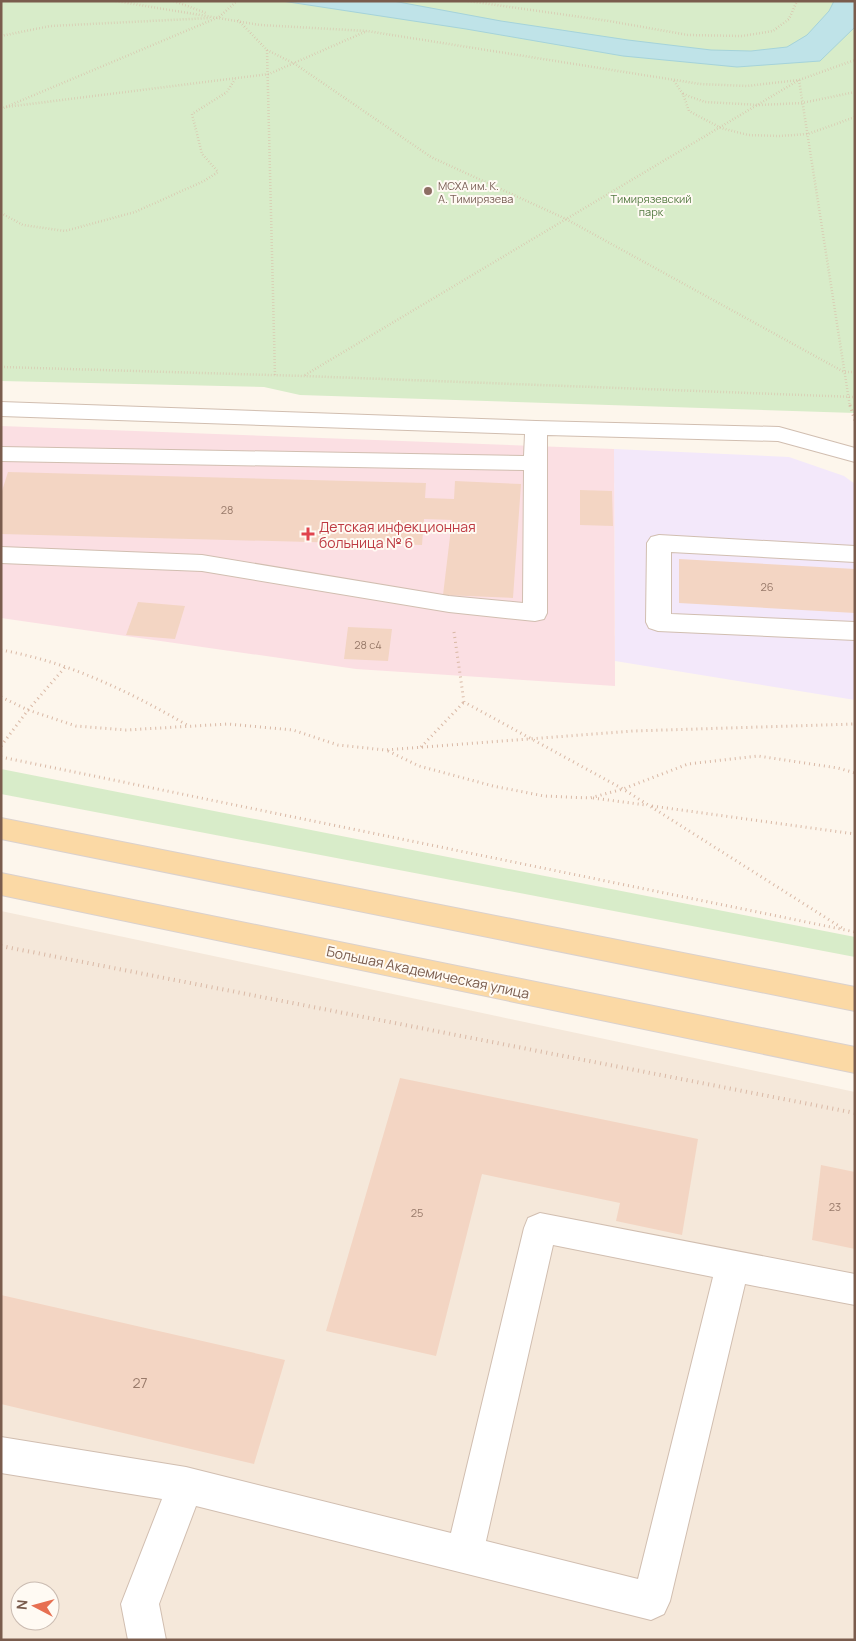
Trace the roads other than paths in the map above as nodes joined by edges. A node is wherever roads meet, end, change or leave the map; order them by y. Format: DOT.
graph roads {
  1 [pos="1,409"];
  2 [pos="536,428"];
  3 [pos="1,454"];
  4 [pos="855,455"];
  5 [pos="536,464"];
  6 [pos="855,554"];
  7 [pos="1,555"];
  8 [pos="855,630"];
  9 [pos="1,828"];
  10 [pos="1,884"];
  11 [pos="855,1000"];
  12 [pos="855,1060"];
  13 [pos="732,1266"];
  14 [pos="855,1290"];
  15 [pos="1,1455"];
  16 [pos="186,1485"];
  17 [pos="464,1556"];
  18 [pos="147,1640"];
  1 -- 2 [label="street"];
  2 -- 4 [label="street"];
  2 -- 5 [label="street"];
  3 -- 5 [label="street"];
  5 -- 7 [label="street"];
  6 -- 8 [label="street"];
  9 -- 11 [label="main road"];
  10 -- 12 [label="main road, Большая Академическая улица"];
  13 -- 14 [label="street"];
  13 -- 17 [label="street"];
  13 -- 17 [label="street"];
  15 -- 16 [label="street"];
  16 -- 17 [label="street"];
  16 -- 18 [label="street"];
}
